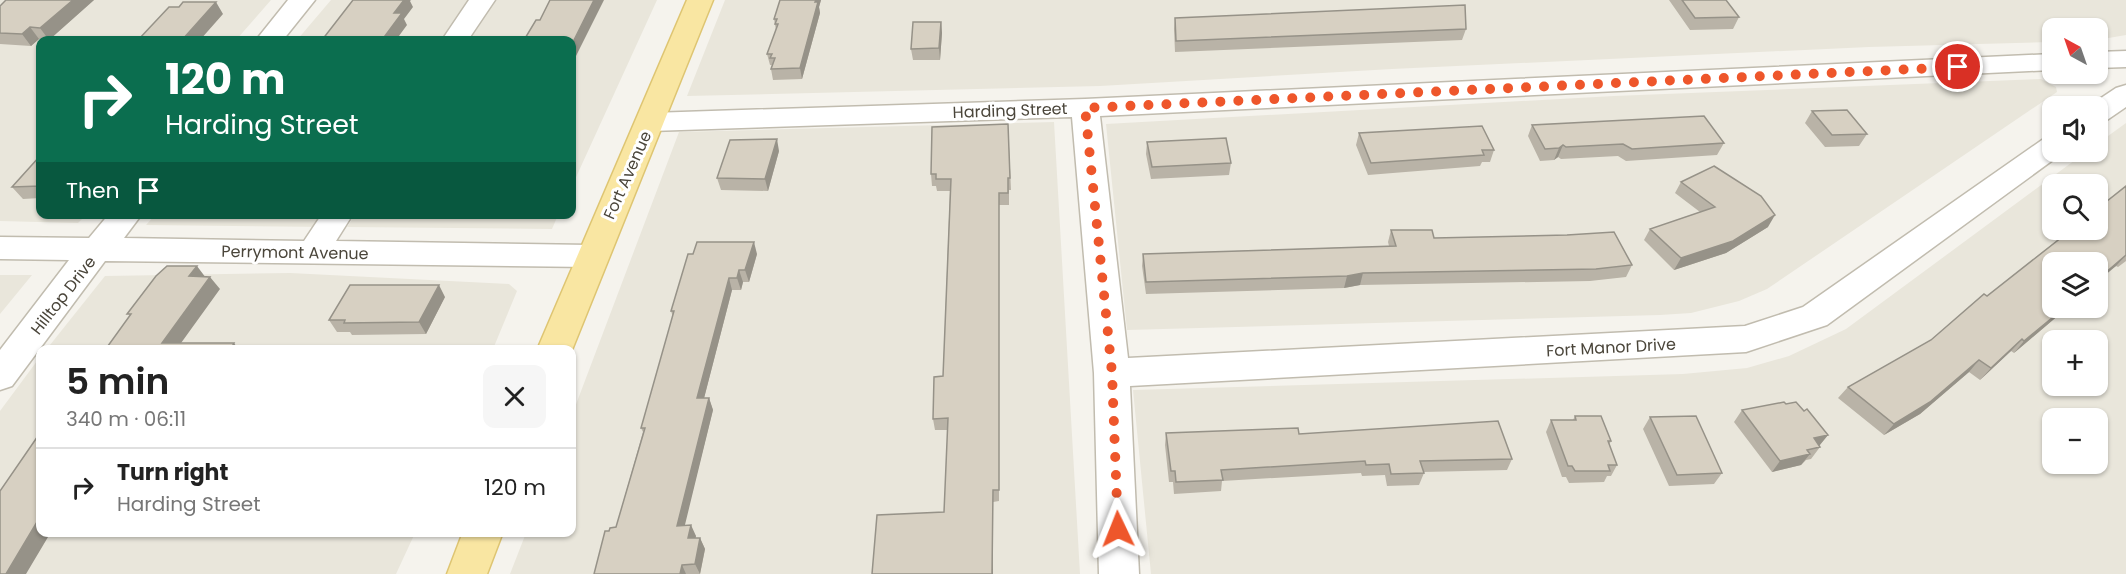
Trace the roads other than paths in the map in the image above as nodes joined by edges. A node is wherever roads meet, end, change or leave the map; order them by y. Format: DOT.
graph roads {
  1 [pos="302,0"];
  2 [pos="482,0"];
  3 [pos="700,0"];
  4 [pos="272,36"];
  5 [pos="457,36"];
  6 [pos="2126,59"];
  7 [pos="2108,60"];
  8 [pos="2042,63"];
  9 [pos="2126,94"];
  10 [pos="2108,106"];
  11 [pos="1085,108"];
  12 [pos="651,122"];
  13 [pos="2042,154"];
  14 [pos="123,219"];
  15 [pos="335,219"];
  16 [pos="0,248"];
  17 [pos="98,250"];
  18 [pos="313,252"];
  19 [pos="590,256"];
  20 [pos="556,345"];
  21 [pos="1112,373"];
  22 [pos="0,376"];
  23 [pos="481,537"];
  24 [pos="467,574"];
  25 [pos="1119,574"];
  1 -- 4 [label="street"];
  2 -- 5 [label="street"];
  3 -- 12 [label="main road, Fort Avenue"];
  6 -- 7 [label="street"];
  8 -- 11 [label="street, Harding Street"];
  9 -- 10 [label="street"];
  11 -- 12 [label="street, Harding Street"];
  11 -- 21 [label="street"];
  12 -- 19 [label="main road, Fort Avenue"];
  13 -- 21 [label="street, Fort Manor Drive"];
  14 -- 17 [label="street, Hilltop Drive"];
  15 -- 18 [label="street"];
  16 -- 17 [label="street, Perrymont Avenue"];
  17 -- 18 [label="street, Perrymont Avenue"];
  17 -- 22 [label="street, Hilltop Drive"];
  18 -- 19 [label="street, Perrymont Avenue"];
  19 -- 20 [label="main road, Fort Avenue"];
  21 -- 25 [label="street"];
  23 -- 24 [label="main road"];
}
